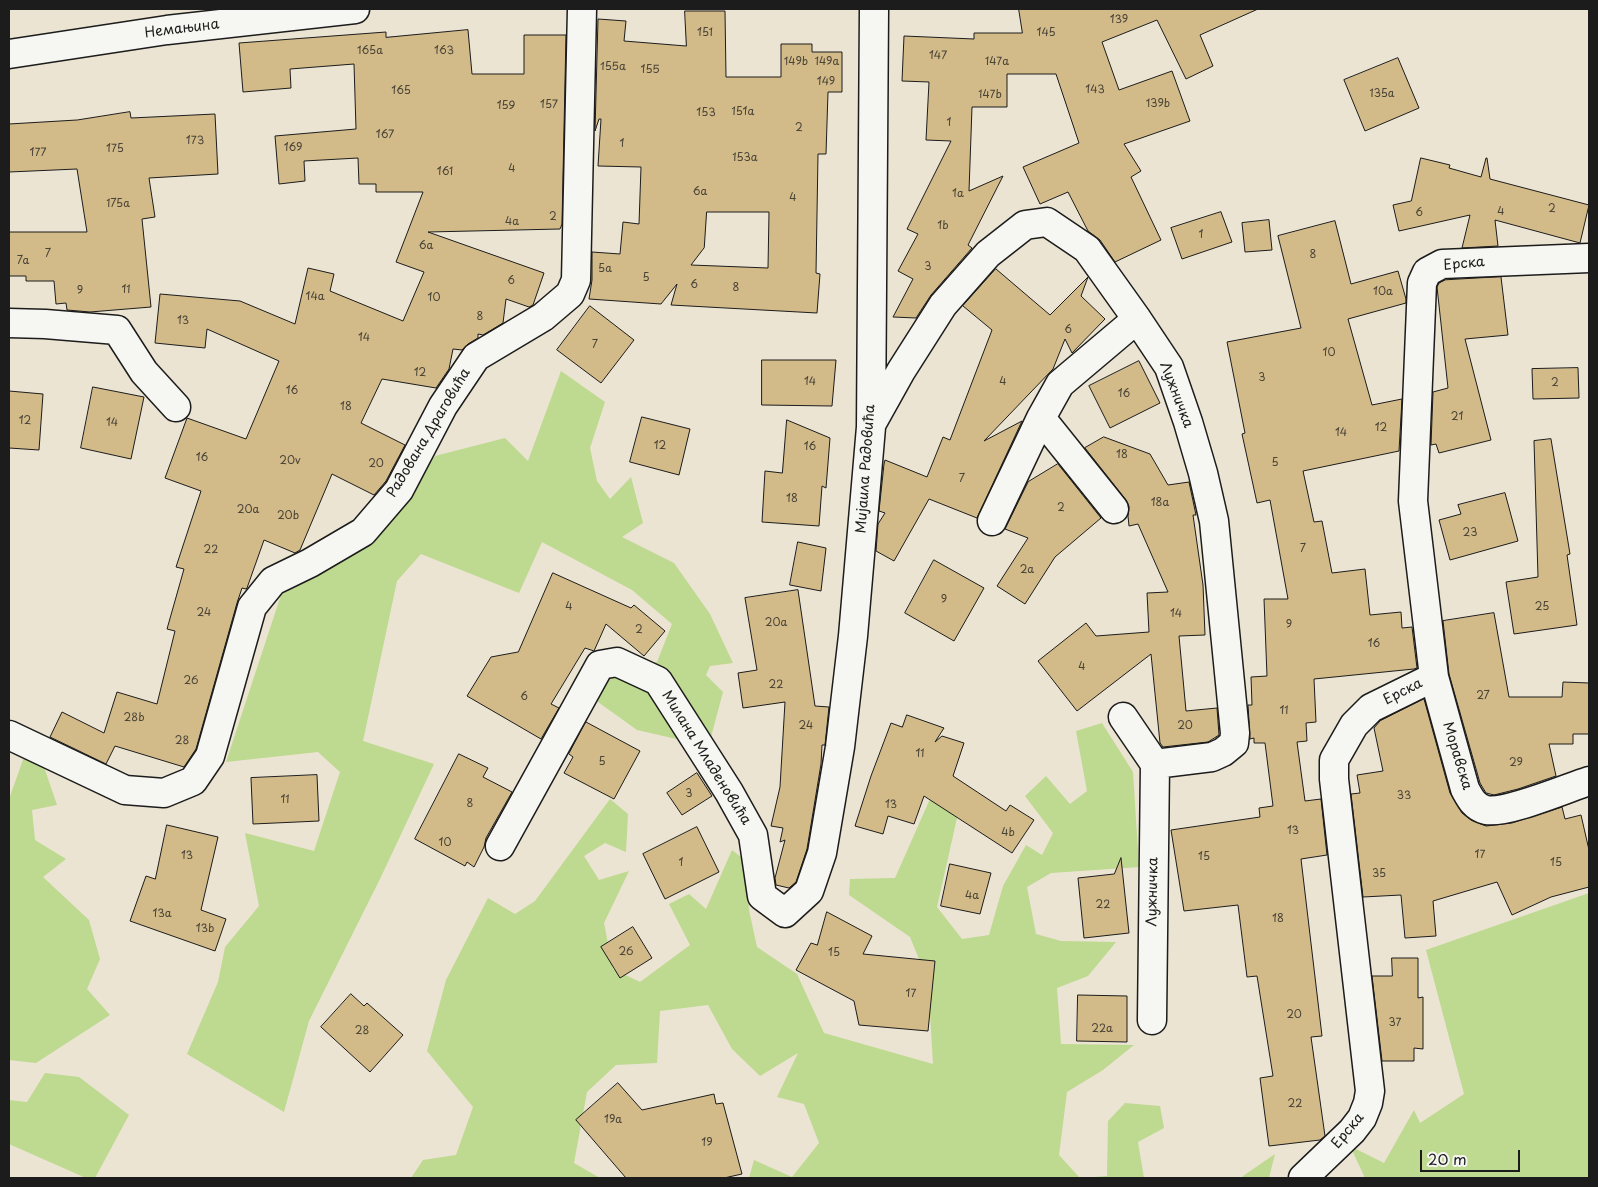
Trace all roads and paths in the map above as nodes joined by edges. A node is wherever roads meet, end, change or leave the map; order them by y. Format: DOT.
graph roads {
  1 [pos="355,9"];
  2 [pos="582,9"];
  3 [pos="874,9"];
  4 [pos="10,49"];
  5 [pos="1589,258"];
  6 [pos="1137,319"];
  7 [pos="9,323"];
  8 [pos="176,407"];
  9 [pos="1041,418"];
  10 [pos="870,427"];
  11 [pos="1114,509"];
  12 [pos="992,521"];
  13 [pos="1434,677"];
  14 [pos="1123,717"];
  15 [pos="9,735"];
  16 [pos="1155,764"];
  17 [pos="1589,781"];
  18 [pos="500,846"];
  19 [pos="785,913"];
  20 [pos="1152,1020"];
  21 [pos="1303,1178"];
  1 -- 4 [label="street, Немањина"];
  2 -- 15 [label="street, Радована Драговића"];
  3 -- 10 [label="street, Мијаила Радовића"];
  5 -- 13 [label="street, Ерска"];
  6 -- 9 [label="street"];
  6 -- 10 [label="street, Лужничка"];
  6 -- 16 [label="street, Лужничка"];
  7 -- 8 [label="street"];
  9 -- 11 [label="street"];
  9 -- 12 [label="street"];
  10 -- 19 [label="street, Мијаила Радовића"];
  13 -- 17 [label="street, Моравска"];
  13 -- 21 [label="street, Ерска"];
  14 -- 16 [label="street"];
  16 -- 20 [label="street, Лужничка"];
  18 -- 19 [label="street, Милана Младеновића"];
}
